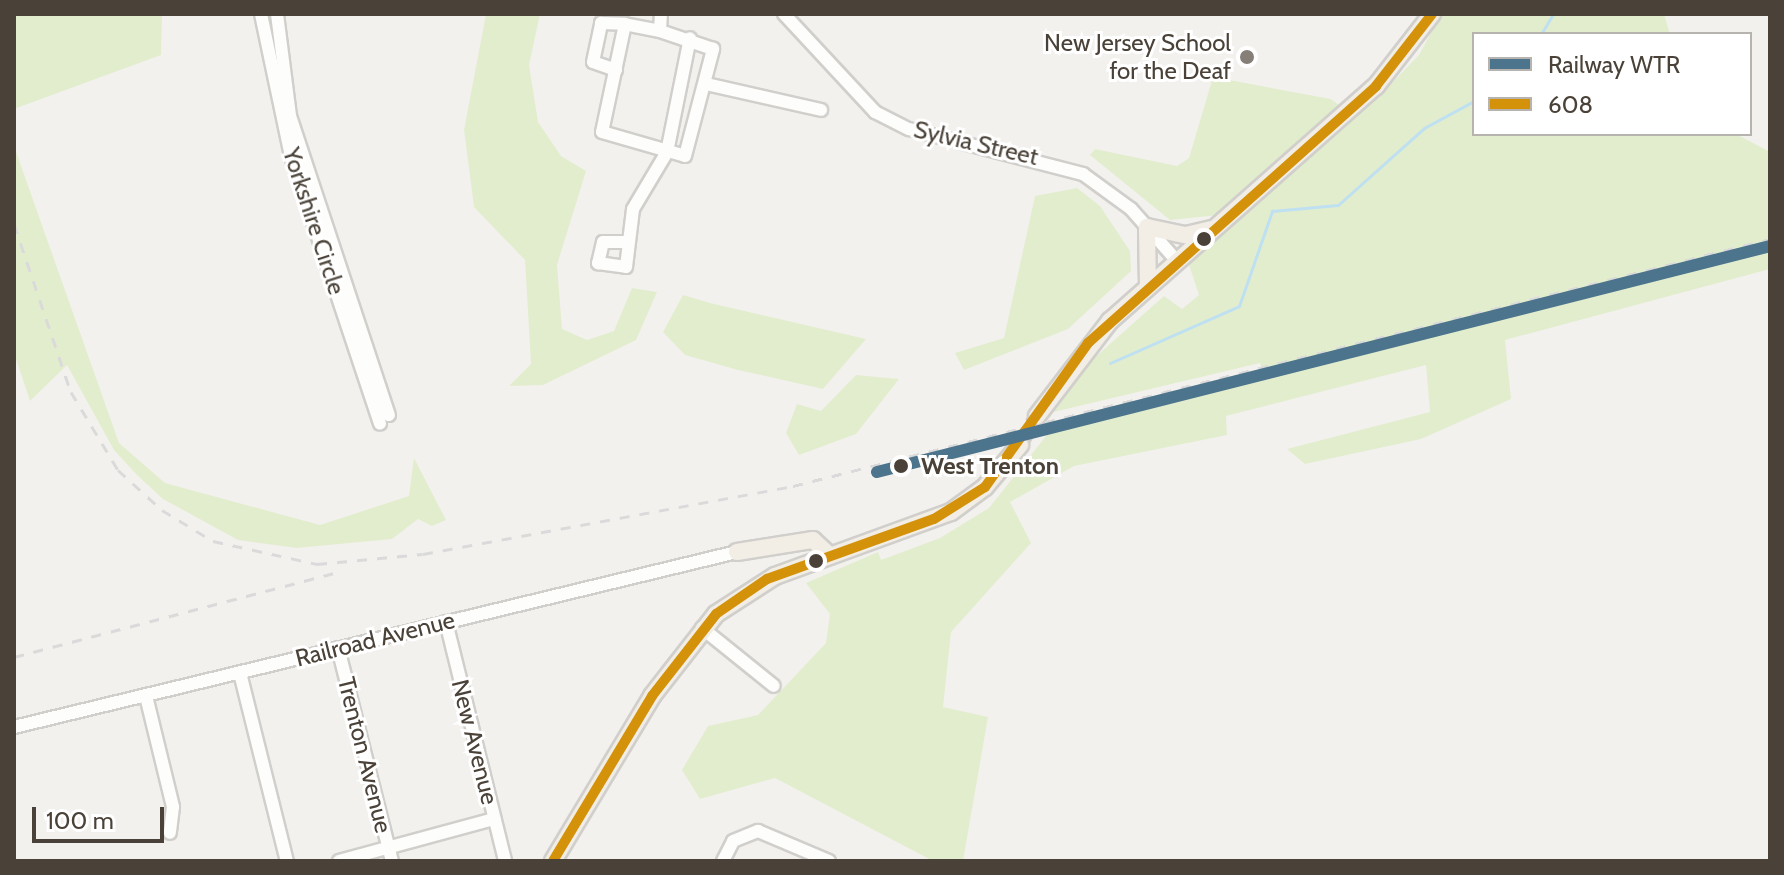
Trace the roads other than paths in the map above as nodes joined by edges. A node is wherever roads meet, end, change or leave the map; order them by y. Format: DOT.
graph roads {
  1 [pos="261,14"];
  2 [pos="277,14"];
  3 [pos="662,14"];
  4 [pos="784,14"];
  5 [pos="1432,14"];
  6 [pos="625,24"];
  7 [pos="660,31"];
  8 [pos="690,38"];
  9 [pos="616,70"];
  10 [pos="706,84"];
  11 [pos="821,110"];
  12 [pos="667,152"];
  13 [pos="1147,227"];
  14 [pos="1213,229"];
  15 [pos="624,242"];
  16 [pos="1177,261"];
  17 [pos="1148,287"];
  18 [pos="1037,416"];
  19 [pos="1020,445"];
  20 [pos="737,552"];
  21 [pos="830,556"];
  22 [pos="446,622"];
  23 [pos="702,628"];
  24 [pos="338,648"];
  25 [pos="240,673"];
  26 [pos="774,686"];
  27 [pos="146,696"];
  28 [pos="14,727"];
  29 [pos="494,819"];
  30 [pos="170,833"];
  31 [pos="389,847"];
  32 [pos="287,861"];
  33 [pos="339,861"];
  34 [pos="392,861"];
  35 [pos="505,861"];
  36 [pos="553,861"];
  37 [pos="723,861"];
  38 [pos="829,861"];
  1 -- 2 [label="street, Yorkshire Circle"];
  3 -- 7 [label="street"];
  4 -- 13 [label="street, Sylvia Street"];
  5 -- 14 [label="main road"];
  6 -- 7 [label="street"];
  6 -- 9 [label="street"];
  6 -- 9 [label="street"];
  7 -- 8 [label="street"];
  8 -- 10 [label="street"];
  8 -- 12 [label="street"];
  9 -- 12 [label="street"];
  10 -- 11 [label="street"];
  10 -- 12 [label="street"];
  12 -- 15 [label="street"];
  13 -- 14 [label="main road"];
  13 -- 16 [label="street, Sylvia Street"];
  13 -- 17 [label="main road"];
  14 -- 16 [label="main road"];
  16 -- 17 [label="main road"];
  17 -- 18 [label="main road"];
  19 -- 21 [label="main road"];
  20 -- 21 [label="main road"];
  20 -- 22 [label="street, Railroad Avenue"];
  21 -- 23 [label="main road"];
  22 -- 24 [label="street, Railroad Avenue"];
  22 -- 29 [label="street, New Avenue"];
  23 -- 26 [label="street"];
  23 -- 36 [label="main road"];
  24 -- 25 [label="street, Railroad Avenue"];
  24 -- 31 [label="street, Trenton Avenue"];
  25 -- 27 [label="street, Railroad Avenue"];
  25 -- 32 [label="street"];
  27 -- 28 [label="street, Railroad Avenue"];
  27 -- 30 [label="street"];
  29 -- 31 [label="street"];
  29 -- 35 [label="street, New Avenue"];
  31 -- 33 [label="street"];
  31 -- 34 [label="street, Trenton Avenue"];
  37 -- 38 [label="street"];
}
